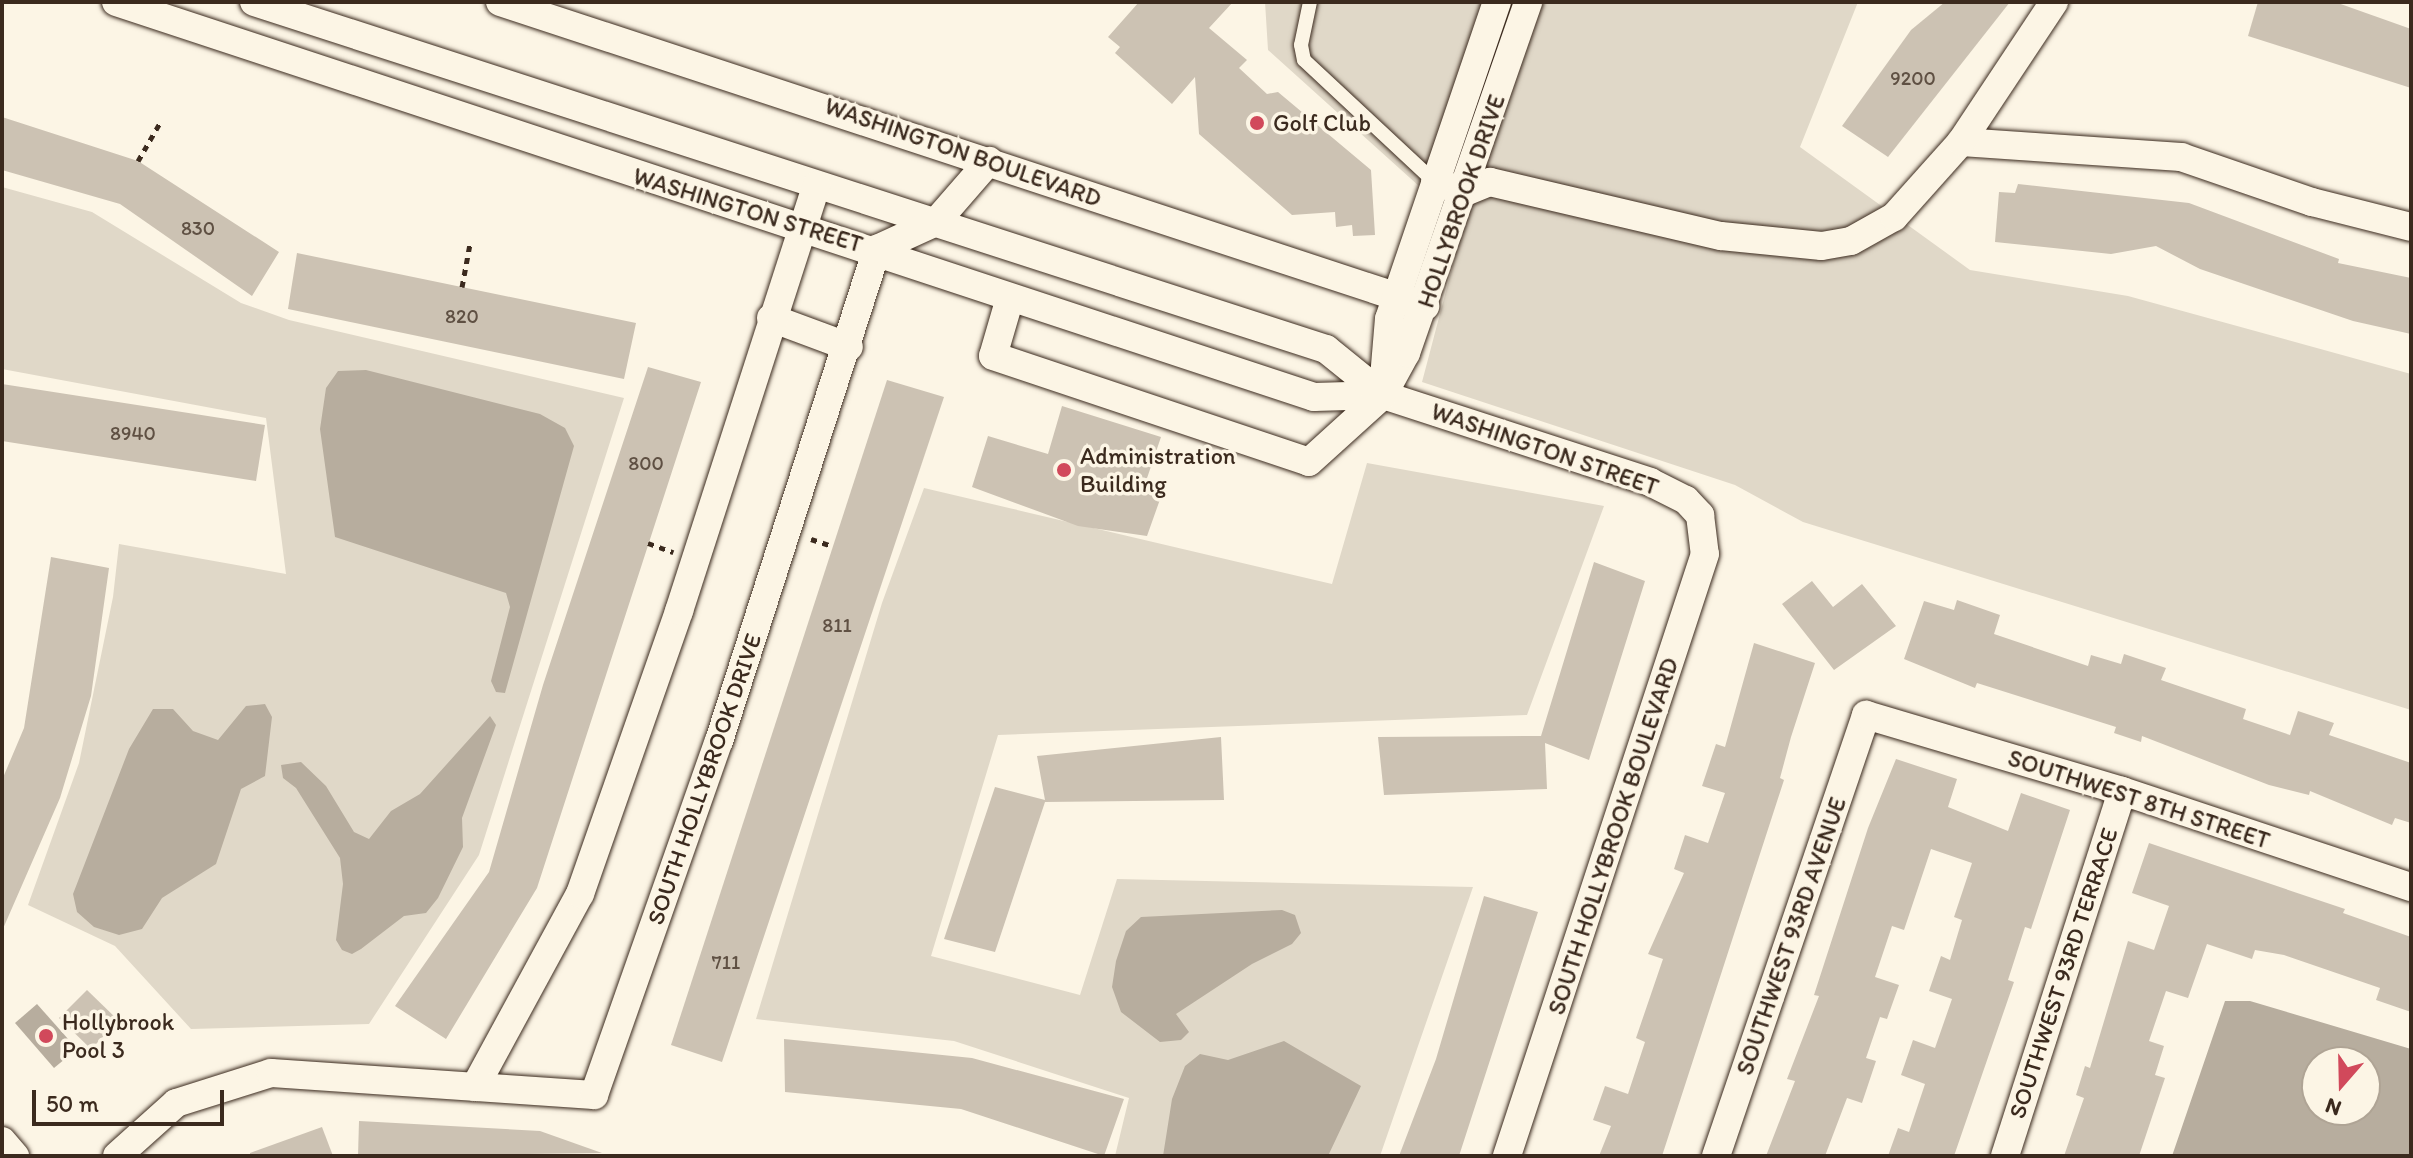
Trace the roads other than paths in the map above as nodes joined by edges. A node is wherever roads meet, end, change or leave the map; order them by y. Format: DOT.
graph roads {
  1 [pos="116,2"];
  2 [pos="254,2"];
  3 [pos="500,2"];
  4 [pos="1310,2"];
  5 [pos="1497,2"];
  6 [pos="1528,2"];
  7 [pos="2054,2"];
  8 [pos="170,10"];
  9 [pos="1961,142"];
  10 [pos="989,161"];
  11 [pos="1435,182"];
  12 [pos="816,186"];
  13 [pos="1465,192"];
  14 [pos="936,222"];
  15 [pos="802,225"];
  16 [pos="2411,227"];
  17 [pos="877,249"];
  18 [pos="1396,297"];
  19 [pos="1010,298"];
  20 [pos="1425,306"];
  21 [pos="771,318"];
  22 [pos="849,347"];
  23 [pos="1383,395"];
  24 [pos="1700,515"];
  25 [pos="1866,715"];
  26 [pos="2122,791"];
  27 [pos="2411,887"];
  28 [pos="475,1087"];
  29 [pos="2,1141"];
  30 [pos="15,1156"];
  31 [pos="117,1156"];
  32 [pos="1507,1156"];
  33 [pos="1716,1156"];
  34 [pos="2005,1156"];
  1 -- 8 [label="street, WASHINGTON STREET"];
  2 -- 12 [label="street, WASHINGTON STREET"];
  3 -- 10 [label="street, WASHINGTON BOULEVARD"];
  4 -- 11 [label="lane"];
  5 -- 11 [label="street, HOLLYBROOK DRIVE"];
  6 -- 13 [label="street, HOLLYBROOK DRIVE"];
  7 -- 9 [label="street"];
  8 -- 15 [label="street, WASHINGTON STREET"];
  9 -- 13 [label="street"];
  9 -- 16 [label="street"];
  10 -- 14 [label="street"];
  10 -- 18 [label="street, WASHINGTON BOULEVARD"];
  11 -- 13 [label="street"];
  11 -- 18 [label="street, HOLLYBROOK DRIVE"];
  12 -- 14 [label="street, WASHINGTON STREET"];
  12 -- 15 [label="street"];
  13 -- 20 [label="street, HOLLYBROOK DRIVE"];
  14 -- 17 [label="street"];
  14 -- 23 [label="street, WASHINGTON STREET"];
  15 -- 17 [label="street, WASHINGTON STREET"];
  15 -- 21 [label="street"];
  17 -- 19 [label="street, WASHINGTON STREET"];
  17 -- 22 [label="street, SOUTH HOLLYBROOK DRIVE"];
  18 -- 20 [label="street, WASHINGTON BOULEVARD"];
  18 -- 23 [label="street, HOLLYBROOK DRIVE"];
  19 -- 23 [label="street, WASHINGTON STREET"];
  19 -- 23 [label="street, HOLLYBROOK DRIVE"];
  20 -- 23 [label="street, HOLLYBROOK DRIVE"];
  21 -- 22 [label="street"];
  21 -- 28 [label="street"];
  22 -- 28 [label="street, SOUTH HOLLYBROOK DRIVE"];
  23 -- 24 [label="street, WASHINGTON STREET"];
  24 -- 32 [label="street, SOUTH HOLLYBROOK BOULEVARD"];
  25 -- 26 [label="street, SOUTHWEST 8TH STREET"];
  25 -- 33 [label="street, SOUTHWEST 93RD AVENUE"];
  26 -- 27 [label="street, SOUTHWEST 8TH STREET"];
  26 -- 34 [label="street, SOUTHWEST 93RD TERRACE"];
  28 -- 31 [label="street, SOUTH HOLLYBROOK DRIVE"];
  29 -- 30 [label="street"];
}
